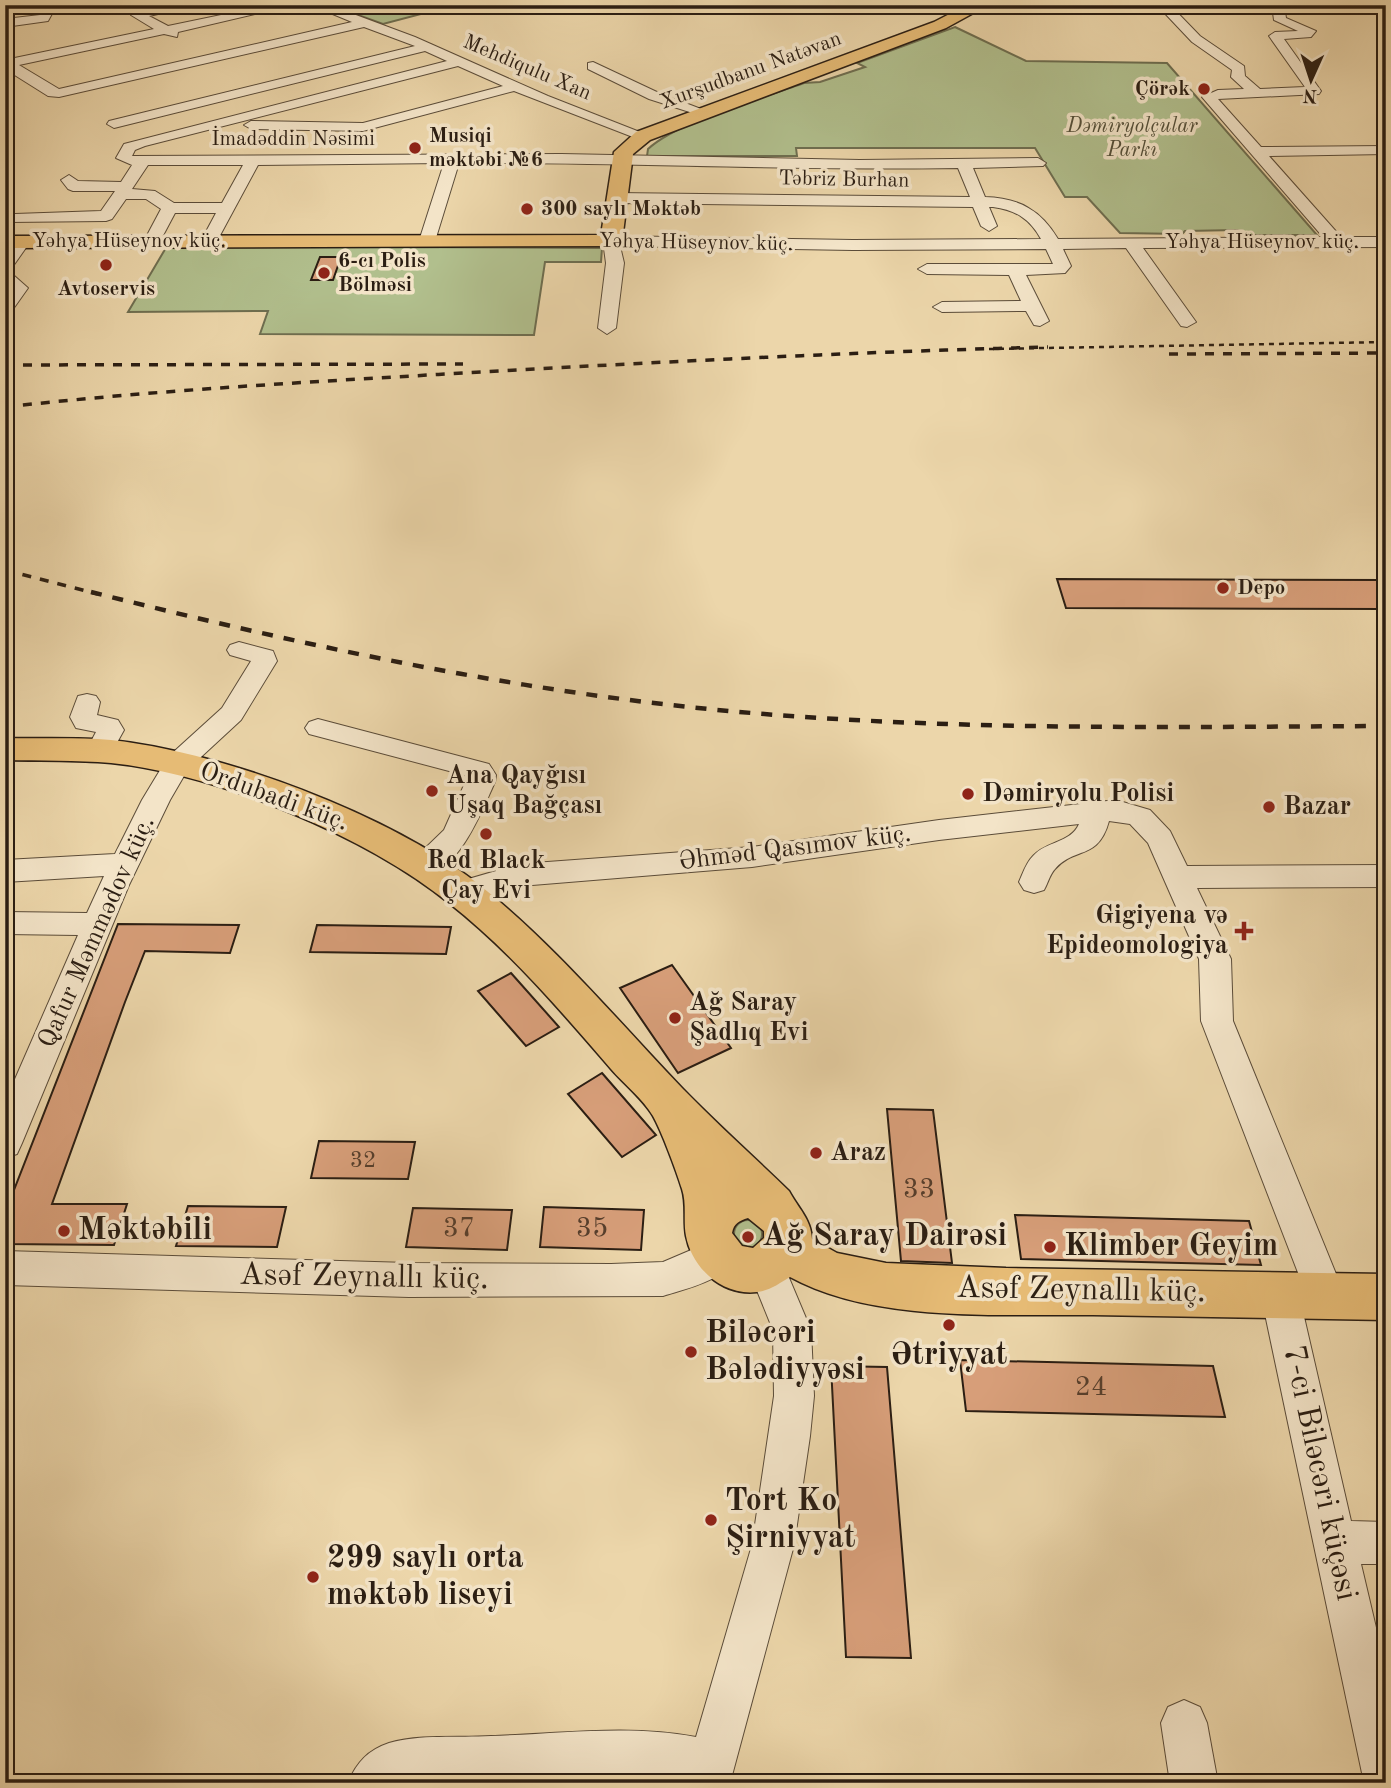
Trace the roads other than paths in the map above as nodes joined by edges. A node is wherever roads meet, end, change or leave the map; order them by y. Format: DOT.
graph roads {
  1 [pos="192,5"];
  2 [pos="287,5"];
  3 [pos="317,5"];
  4 [pos="980,5"];
  5 [pos="1163,5"];
  6 [pos="1278,5"];
  7 [pos="1314,5"];
  8 [pos="1338,6"];
  9 [pos="1386,8"];
  10 [pos="48,10"];
  11 [pos="336,12"];
  12 [pos="310,18"];
  13 [pos="5,23"];
  14 [pos="365,23"];
  15 [pos="167,31"];
  16 [pos="396,34"];
  17 [pos="184,40"];
  18 [pos="370,40"];
  19 [pos="427,47"];
  20 [pos="201,48"];
  21 [pos="219,57"];
  22 [pos="458,62"];
  23 [pos="5,64"];
  24 [pos="237,66"];
  25 [pos="593,66"];
  26 [pos="255,75"];
  27 [pos="275,84"];
  28 [pos="515,87"];
  29 [pos="1257,93"];
  30 [pos="308,101"];
  31 [pos="702,112"];
  32 [pos="228,121"];
  33 [pos="114,124"];
  34 [pos="363,127"];
  35 [pos="643,136"];
  36 [pos="1386,150"];
  37 [pos="1255,152"];
  38 [pos="356,159"];
  39 [pos="453,159"];
  40 [pos="253,160"];
  41 [pos="622,160"];
  42 [pos="137,161"];
  43 [pos="964,163"];
  44 [pos="1038,163"];
  45 [pos="69,180"];
  46 [pos="867,183"];
  47 [pos="123,190"];
  48 [pos="616,198"];
  49 [pos="979,201"];
  50 [pos="170,208"];
  51 [pos="227,208"];
  52 [pos="15,219"];
  53 [pos="989,226"];
  54 [pos="209,241"];
  55 [pos="427,241"];
  56 [pos="611,241"];
  57 [pos="14,242"];
  58 [pos="152,242"];
  59 [pos="1336,242"];
  60 [pos="1386,242"];
  61 [pos="1052,243"];
  62 [pos="1130,243"];
  63 [pos="5,265"];
  64 [pos="927,269"];
  65 [pos="1015,270"];
  66 [pos="5,277"];
  67 [pos="5,307"];
  68 [pos="942,307"];
  69 [pos="1187,322"];
  70 [pos="607,328"];
  71 [pos="239,650"];
  72 [pos="87,702"];
  73 [pos="318,727"];
  74 [pos="5,749"];
  75 [pos="99,751"];
  76 [pos="178,763"];
  77 [pos="1097,811"];
  78 [pos="1129,811"];
  79 [pos="125,864"];
  80 [pos="425,865"];
  81 [pos="5,871"];
  82 [pos="1386,876"];
  83 [pos="1177,877"];
  84 [pos="1034,882"];
  85 [pos="462,892"];
  86 [pos="5,923"];
  87 [pos="98,924"];
  88 [pos="668,1103"];
  89 [pos="5,1143"];
  90 [pos="713,1239"];
  91 [pos="774,1240"];
  92 [pos="5,1268"];
  93 [pos="1303,1296"];
  94 [pos="1386,1297"];
  95 [pos="1333,1542"];
  96 [pos="1386,1543"];
  97 [pos="1184,1723"];
  98 [pos="708,1773"];
  99 [pos="1386,1773"];
  100 [pos="372,1783"];
  101 [pos="1194,1783"];
  1 -- 15 [label="street"];
  2 -- 15 [label="street"];
  3 -- 11 [label="street, Mehdiqulu Xan"];
  4 -- 31 [label="main road, Xurşudbanu Natəvan"];
  5 -- 29 [label="street"];
  6 -- 29 [label="street"];
  7 -- 8 [label="street"];
  8 -- 9 [label="street"];
  10 -- 13 [label="street"];
  11 -- 12 [label="street"];
  11 -- 14 [label="street, Mehdiqulu Xan"];
  14 -- 16 [label="street, Mehdiqulu Xan"];
  14 -- 21 [label="street"];
  15 -- 17 [label="street"];
  15 -- 23 [label="street"];
  16 -- 18 [label="street"];
  16 -- 19 [label="street, Mehdiqulu Xan"];
  19 -- 22 [label="street, Mehdiqulu Xan"];
  19 -- 27 [label="street"];
  20 -- 21 [label="street"];
  21 -- 23 [label="street"];
  21 -- 24 [label="street"];
  22 -- 28 [label="street, Mehdiqulu Xan"];
  22 -- 30 [label="street"];
  25 -- 31 [label="street"];
  26 -- 27 [label="street"];
  27 -- 30 [label="street"];
  27 -- 33 [label="street"];
  28 -- 34 [label="street"];
  28 -- 35 [label="street, Mehdiqulu Xan"];
  29 -- 37 [label="street"];
  30 -- 32 [label="street"];
  31 -- 35 [label="main road, Xurşudbanu Natəvan"];
  32 -- 34 [label="street"];
  32 -- 42 [label="street"];
  34 -- 38 [label="street"];
  35 -- 41 [label="main road, Xurşudbanu Natəvan"];
  36 -- 37 [label="street"];
  37 -- 59 [label="street"];
  38 -- 39 [label="street, İmadəddin Nəsimi"];
  38 -- 40 [label="street, İmadəddin Nəsimi"];
  39 -- 41 [label="street, İmadəddin Nəsimi"];
  39 -- 55 [label="street"];
  40 -- 42 [label="street, İmadəddin Nəsimi"];
  40 -- 51 [label="street"];
  41 -- 46 [label="street, İmadəddin Nəsimi"];
  41 -- 48 [label="main road"];
  42 -- 47 [label="street"];
  43 -- 44 [label="street"];
  43 -- 46 [label="street"];
  43 -- 49 [label="street"];
  45 -- 47 [label="street"];
  46 -- 48 [label="street, Təbriz Burhan"];
  46 -- 49 [label="street, Təbriz Burhan"];
  47 -- 50 [label="street"];
  47 -- 52 [label="street"];
  48 -- 56 [label="main road"];
  49 -- 53 [label="street"];
  49 -- 61 [label="street, Təbriz Burhan"];
  50 -- 51 [label="street"];
  50 -- 58 [label="street"];
  51 -- 54 [label="street"];
  54 -- 55 [label="main road, Yəhya Hüseynov küç."];
  54 -- 58 [label="main road, Yəhya Hüseynov küç."];
  55 -- 56 [label="main road, Yəhya Hüseynov küç."];
  56 -- 61 [label="street, Yəhya Hüseynov küç."];
  56 -- 70 [label="street"];
  57 -- 58 [label="main road, Yəhya Hüseynov küç."];
  57 -- 63 [label="street"];
  59 -- 60 [label="street, Yəhya Hüseynov küç."];
  59 -- 62 [label="street, Yəhya Hüseynov küç."];
  61 -- 62 [label="street, Yəhya Hüseynov küç."];
  61 -- 65 [label="street"];
  62 -- 69 [label="street"];
  64 -- 65 [label="street"];
  65 -- 68 [label="street"];
  66 -- 67 [label="street"];
  71 -- 76 [label="street, Qafur Məmmədov küç."];
  72 -- 75 [label="street"];
  73 -- 80 [label="street"];
  74 -- 75 [label="main road, Ordubadi küç."];
  75 -- 76 [label="main road, Ordubadi küç."];
  76 -- 79 [label="street, Qafur Məmmədov küç."];
  76 -- 80 [label="main road, Ordubadi küç."];
  77 -- 78 [label="street, Əhməd Qasımov küç."];
  77 -- 84 [label="street"];
  77 -- 85 [label="street, Əhməd Qasımov küç."];
  78 -- 83 [label="street, 7-ci Biləcəri küçəsi"];
  79 -- 81 [label="street"];
  79 -- 87 [label="street, Qafur Məmmədov küç."];
  80 -- 85 [label="main road, Ordubadi küç."];
  82 -- 83 [label="street"];
  83 -- 93 [label="street, 7-ci Biləcəri küçəsi"];
  85 -- 88 [label="main road, Ordubadi küç."];
  86 -- 87 [label="street"];
  87 -- 89 [label="street, Qafur Məmmədov küç."];
  88 -- 90 [label="main road"];
  88 -- 91 [label="main road"];
  90 -- 91 [label="main road"];
  90 -- 91 [label="main road"];
  90 -- 92 [label="street, Asəf Zeynallı küç."];
  91 -- 93 [label="main road, Asəf Zeynallı küç."];
  91 -- 98 [label="street"];
  93 -- 94 [label="main road, Asəf Zeynallı küç."];
  93 -- 95 [label="street, 7-ci Biləcəri küçəsi"];
  95 -- 96 [label="street"];
  95 -- 99 [label="street, 7-ci Biləcəri küçəsi"];
  97 -- 101 [label="street"];
  98 -- 100 [label="street"];
}
